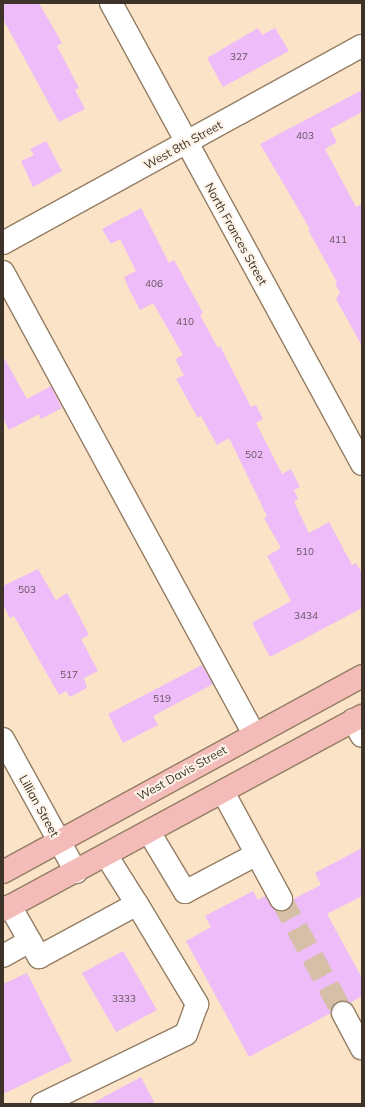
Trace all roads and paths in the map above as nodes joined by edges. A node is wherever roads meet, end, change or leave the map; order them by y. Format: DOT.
graph roads {
  1 [pos="111,3"];
  2 [pos="362,46"];
  3 [pos="186,143"];
  4 [pos="3,243"];
  5 [pos="3,272"];
  6 [pos="362,464"];
  7 [pos="362,676"];
  8 [pos="359,724"];
  9 [pos="254,734"];
  10 [pos="3,740"];
  11 [pos="223,792"];
  12 [pos="149,832"];
  13 [pos="59,842"];
  14 [pos="257,854"];
  15 [pos="106,855"];
  16 [pos="3,872"];
  17 [pos="76,872"];
  18 [pos="282,899"];
  19 [pos="137,904"];
  20 [pos="7,908"];
  21 [pos="30,941"];
  22 [pos="3,956"];
  23 [pos="343,1013"];
  24 [pos="362,1048"];
  25 [pos="42,1104"];
  1 -- 3 [label="street, North Frances Street"];
  2 -- 3 [label="street, West 8th Street"];
  3 -- 4 [label="street, West 8th Street"];
  3 -- 6 [label="street, North Frances Street"];
  5 -- 9 [label="street"];
  7 -- 9 [label="main road, West Davis Street"];
  8 -- 11 [label="main road"];
  9 -- 13 [label="main road, West Davis Street"];
  10 -- 13 [label="street, Lillian Street"];
  11 -- 12 [label="main road"];
  11 -- 14 [label="street"];
  12 -- 14 [label="street"];
  12 -- 15 [label="main road"];
  13 -- 16 [label="main road, West Davis Street"];
  13 -- 17 [label="street, Lillian Street"];
  14 -- 18 [label="street"];
  15 -- 17 [label="main road"];
  15 -- 19 [label="street"];
  17 -- 20 [label="main road"];
  19 -- 21 [label="street"];
  19 -- 25 [label="street"];
  20 -- 21 [label="street"];
  21 -- 22 [label="street"];
  23 -- 24 [label="street"];
}
